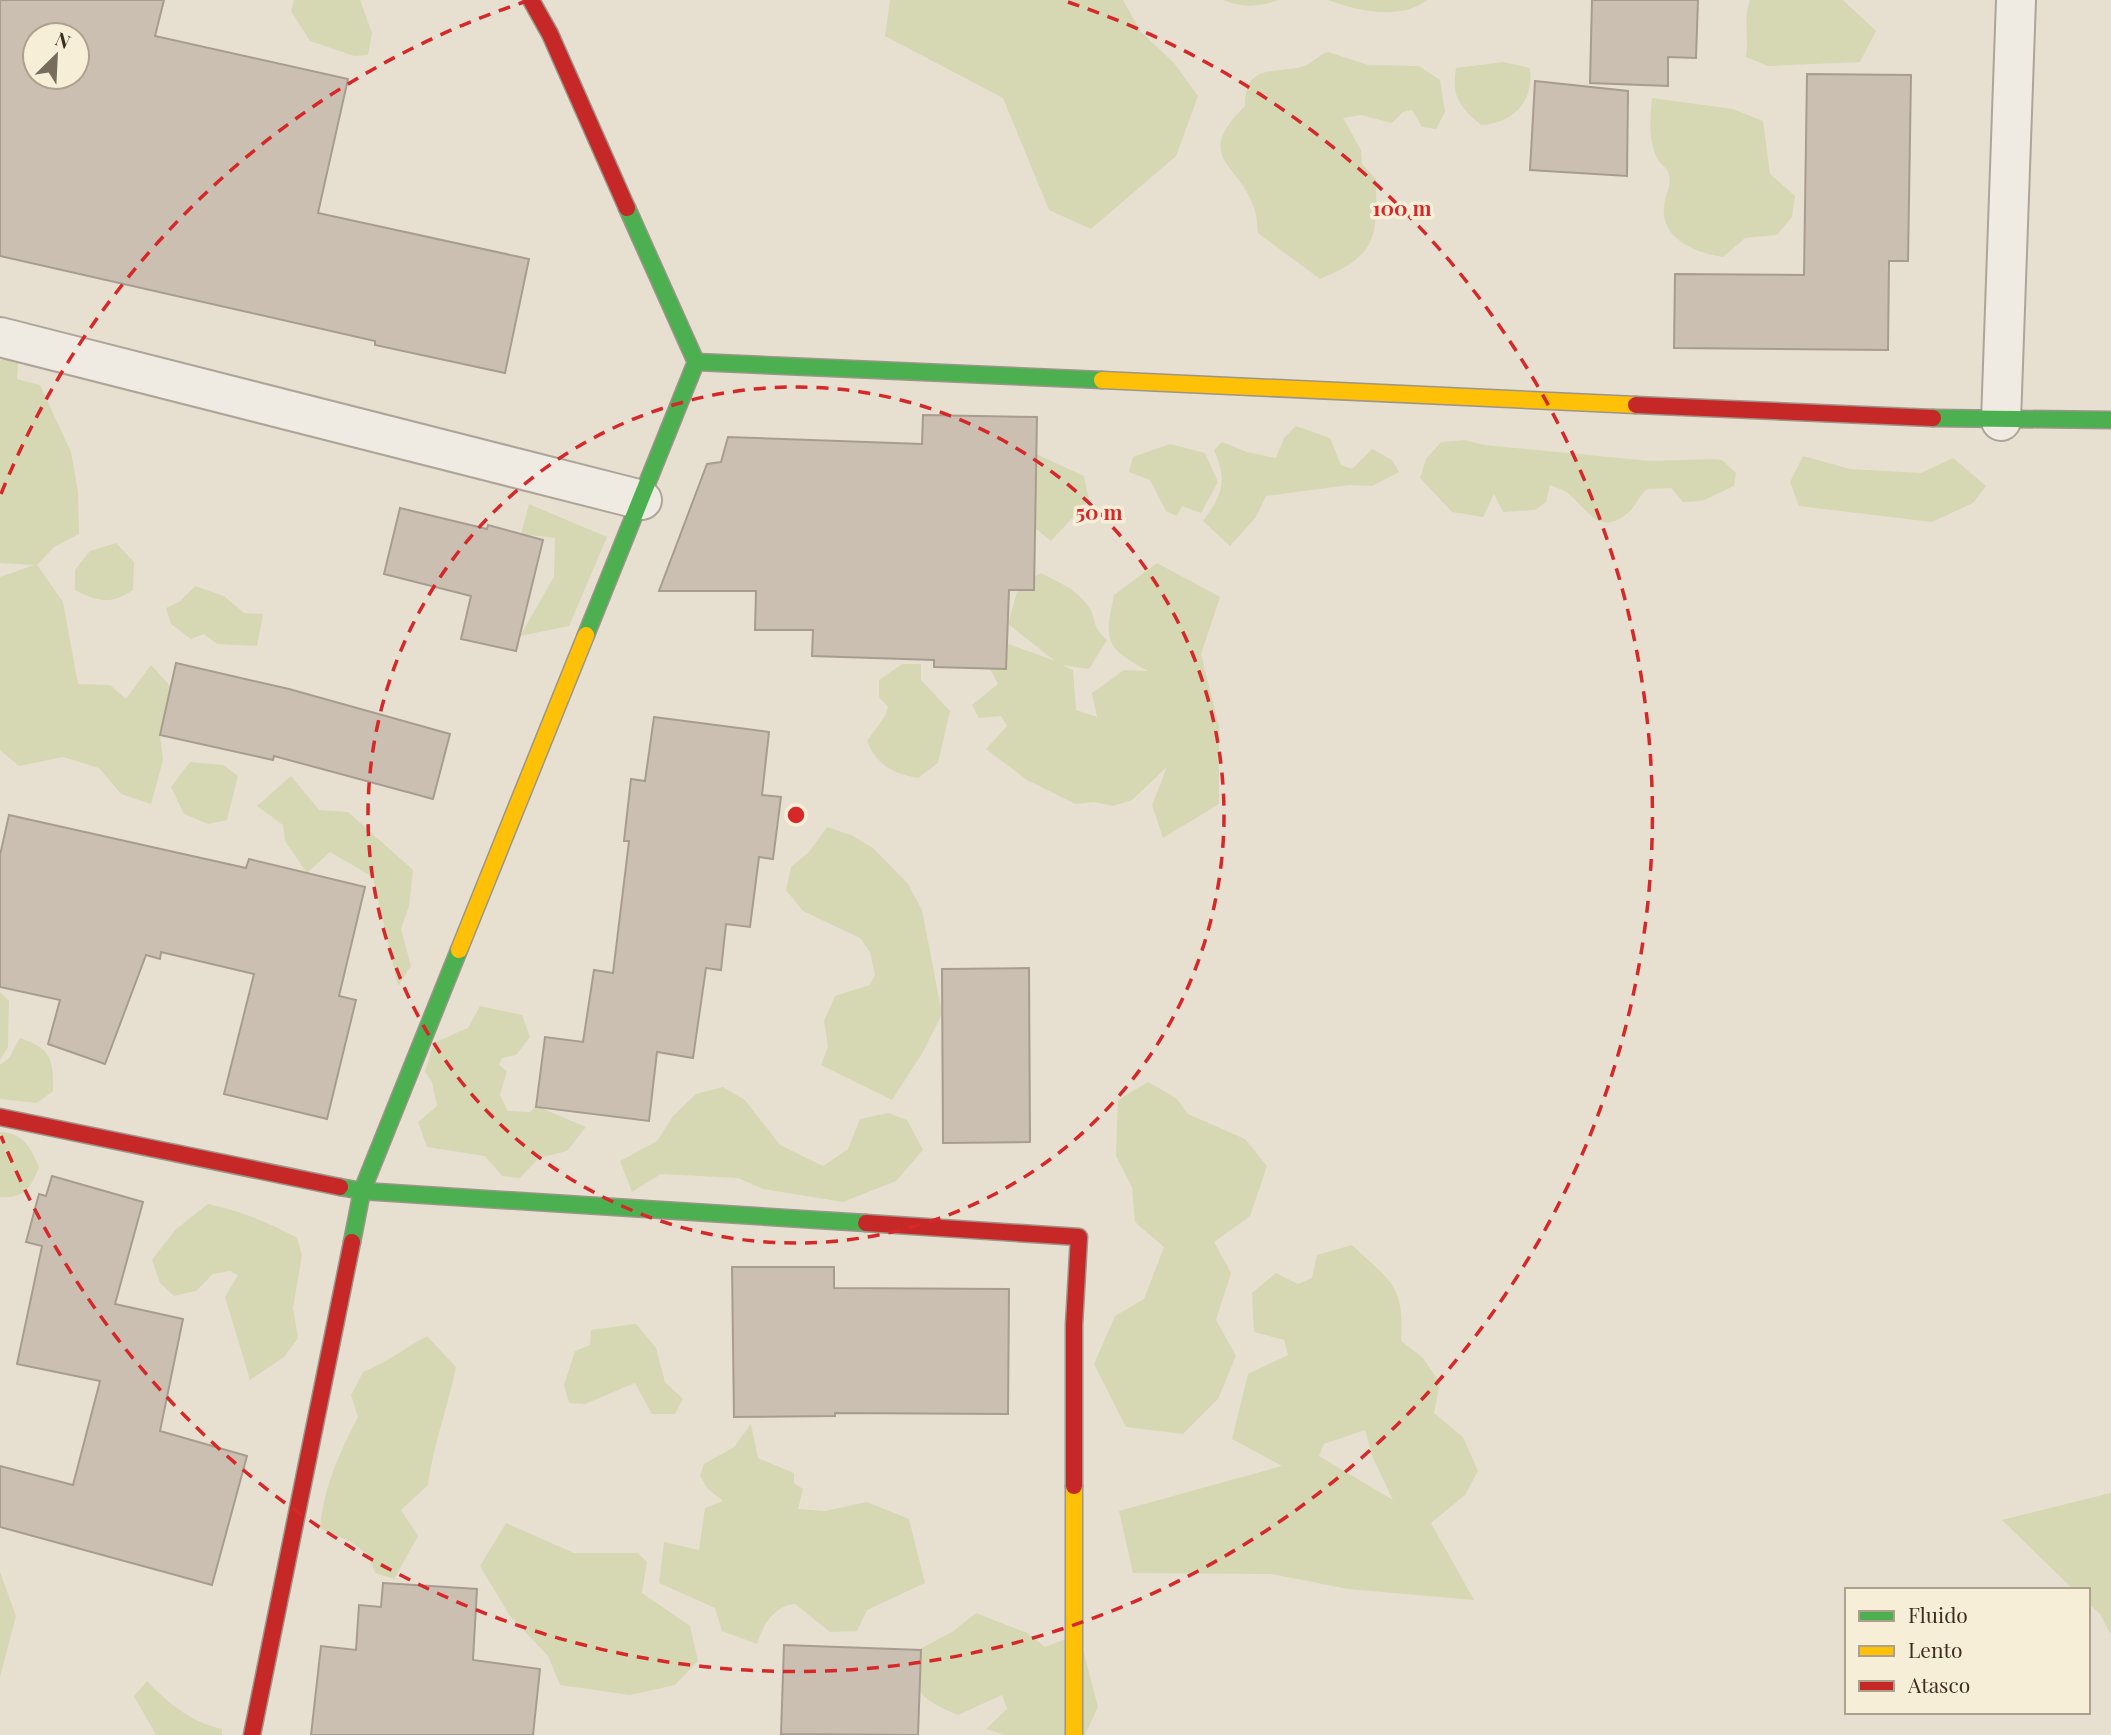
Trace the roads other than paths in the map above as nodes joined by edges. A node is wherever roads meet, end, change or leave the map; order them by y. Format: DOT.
graph roads {
  1 [pos="531,0"];
  2 [pos="2016,0"];
  3 [pos="0,337"];
  4 [pos="696,362"];
  5 [pos="2111,420"];
  6 [pos="2001,421"];
  7 [pos="642,500"];
  8 [pos="0,1117"];
  9 [pos="362,1191"];
  10 [pos="252,1735"];
  11 [pos="1074,1735"];
  1 -- 4 [label="street"];
  2 -- 6 [label="street"];
  3 -- 7 [label="street"];
  4 -- 6 [label="street"];
  4 -- 7 [label="street"];
  5 -- 6 [label="street"];
  7 -- 9 [label="street"];
  8 -- 9 [label="street"];
  9 -- 10 [label="street"];
  9 -- 11 [label="street"];
}
